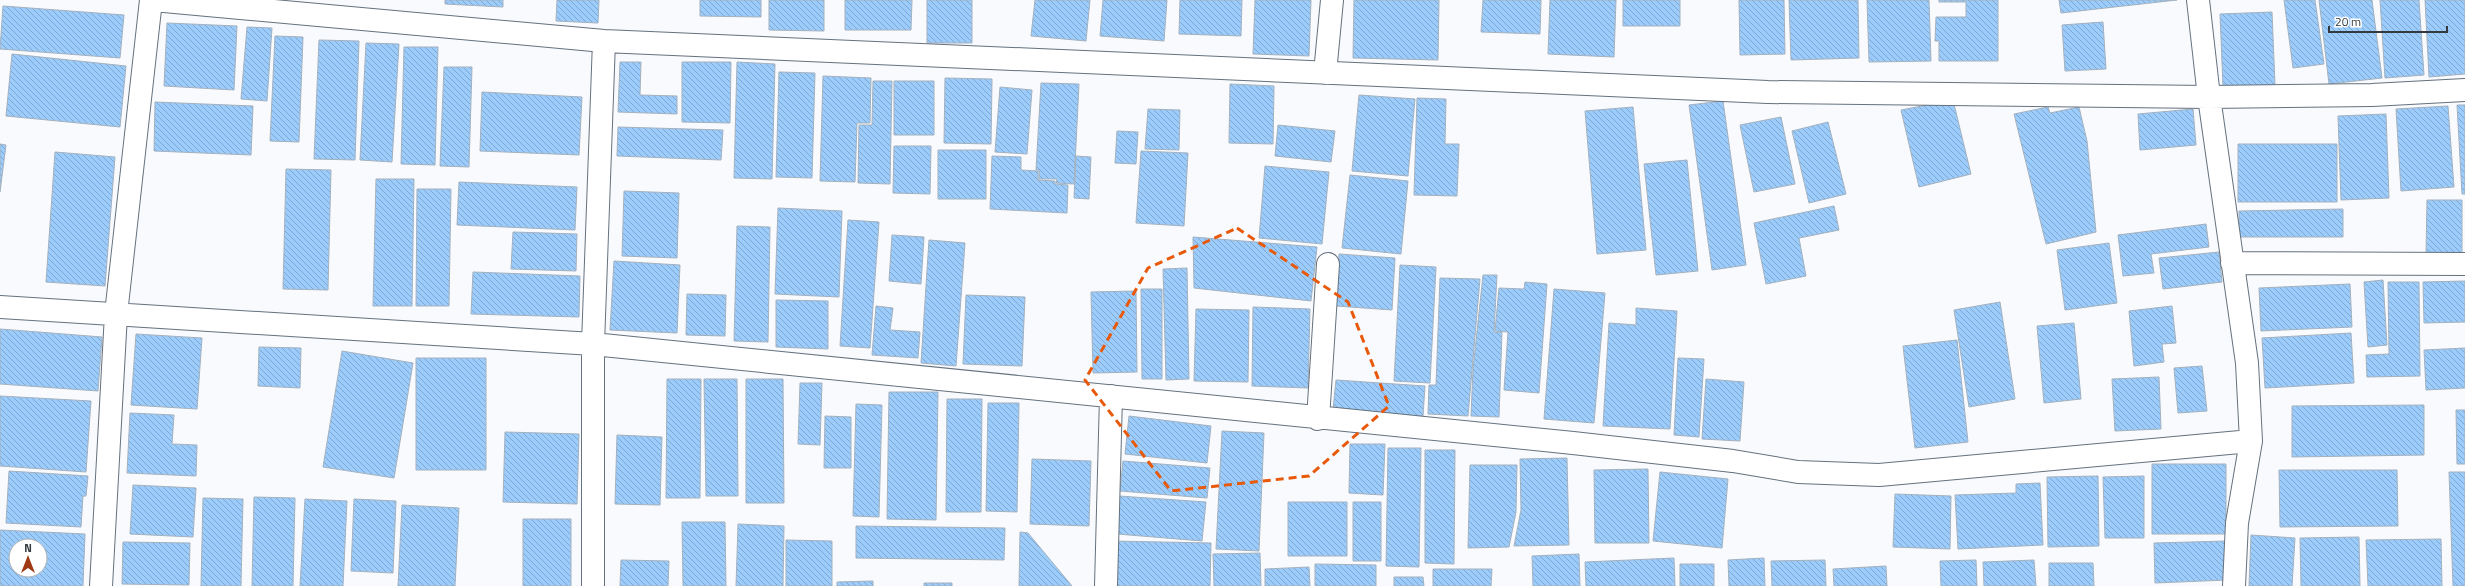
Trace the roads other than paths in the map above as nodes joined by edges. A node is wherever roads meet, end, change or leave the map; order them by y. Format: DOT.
graph roads {
  1 [pos="152,0"];
  2 [pos="1332,0"];
  3 [pos="2198,0"];
  4 [pos="604,42"];
  5 [pos="1325,73"];
  6 [pos="2465,90"];
  7 [pos="2209,97"];
  8 [pos="2232,263"];
  9 [pos="1328,264"];
  10 [pos="2465,264"];
  11 [pos="0,307"];
  12 [pos="116,314"];
  13 [pos="593,344"];
  14 [pos="1111,396"];
  15 [pos="1318,419"];
  16 [pos="2251,441"];
  17 [pos="101,586"];
  18 [pos="593,586"];
  19 [pos="1106,586"];
  20 [pos="2234,586"];
  1 -- 4 [label="street"];
  1 -- 12 [label="street"];
  2 -- 5 [label="street"];
  3 -- 7 [label="street"];
  4 -- 5 [label="street"];
  4 -- 13 [label="street"];
  5 -- 7 [label="street"];
  6 -- 7 [label="street"];
  7 -- 8 [label="street"];
  8 -- 10 [label="street"];
  8 -- 16 [label="street"];
  9 -- 15 [label="street"];
  11 -- 12 [label="street"];
  12 -- 13 [label="street"];
  12 -- 17 [label="street"];
  13 -- 14 [label="street"];
  13 -- 18 [label="street"];
  14 -- 15 [label="street"];
  14 -- 19 [label="street"];
  15 -- 16 [label="street"];
  16 -- 20 [label="street"];
}
